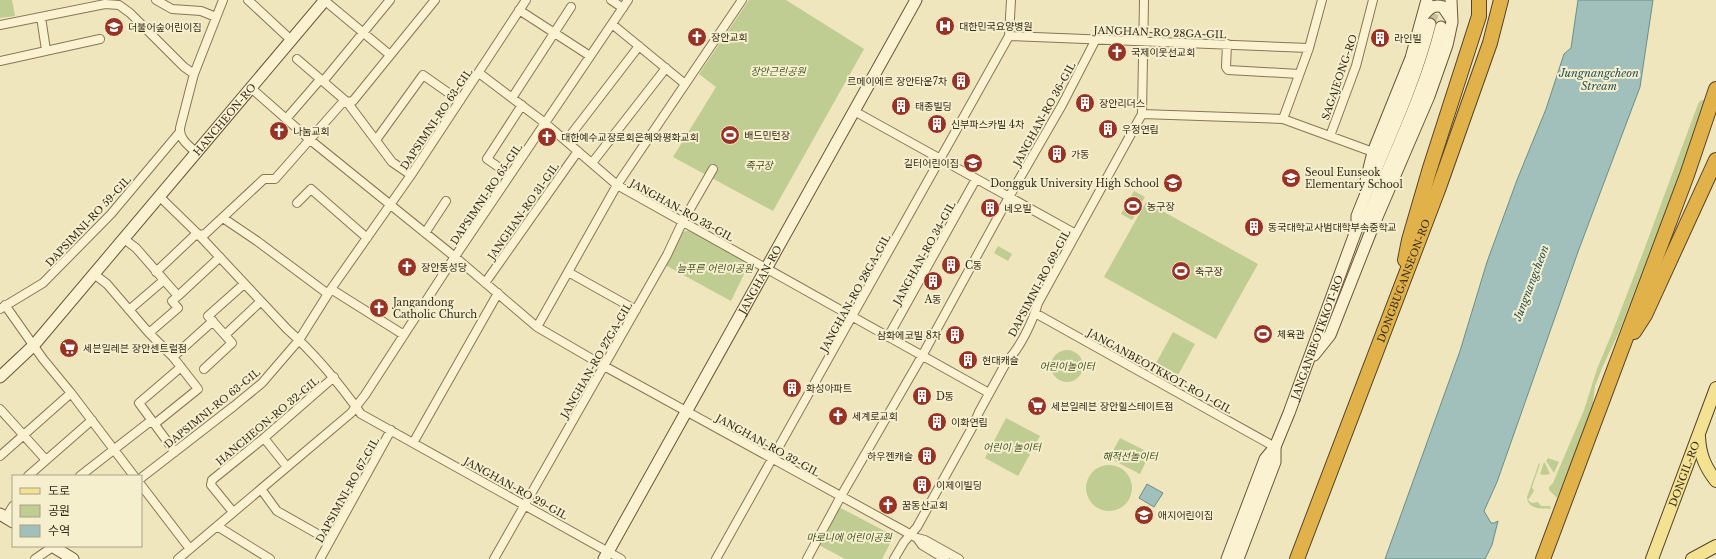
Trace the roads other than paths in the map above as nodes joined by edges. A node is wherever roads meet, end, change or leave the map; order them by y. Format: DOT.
graph roads {
  1 [pos="156,0"];
  2 [pos="223,0"];
  3 [pos="248,0"];
  4 [pos="324,0"];
  5 [pos="390,0"];
  6 [pos="526,0"];
  7 [pos="611,0"];
  8 [pos="628,0"];
  9 [pos="742,0"];
  10 [pos="916,0"];
  11 [pos="924,0"];
  12 [pos="1011,0"];
  13 [pos="1144,0"];
  14 [pos="1322,0"];
  15 [pos="1373,0"];
  16 [pos="1426,0"];
  17 [pos="1451,0"];
  18 [pos="1479,0"];
  19 [pos="1501,0"];
  20 [pos="431,2"];
  21 [pos="86,4"];
  22 [pos="571,7"];
  23 [pos="623,8"];
  24 [pos="908,9"];
  25 [pos="519,10"];
  26 [pos="40,17"];
  27 [pos="216,17"];
  28 [pos="1432,22"];
  29 [pos="1452,22"];
  30 [pos="612,24"];
  31 [pos="0,25"];
  32 [pos="554,32"];
  33 [pos="364,33"];
  34 [pos="1009,36"];
  35 [pos="100,39"];
  36 [pos="1096,39"];
  37 [pos="291,40"];
  38 [pos="1143,41"];
  39 [pos="1227,44"];
  40 [pos="639,46"];
  41 [pos="1309,48"];
  42 [pos="46,50"];
  43 [pos="390,56"];
  44 [pos="590,56"];
  45 [pos="297,59"];
  46 [pos="0,61"];
  47 [pos="666,68"];
  48 [pos="479,73"];
  49 [pos="194,74"];
  50 [pos="1300,74"];
  51 [pos="322,80"];
  52 [pos="685,84"];
  53 [pos="251,88"];
  54 [pos="1716,89"];
  55 [pos="512,98"];
  56 [pos="460,101"];
  57 [pos="347,102"];
  58 [pos="522,105"];
  59 [pos="854,111"];
  60 [pos="1142,114"];
  61 [pos="286,119"];
  62 [pos="1283,119"];
  63 [pos="545,123"];
  64 [pos="179,133"];
  65 [pos="1330,136"];
  66 [pos="309,140"];
  67 [pos="376,140"];
  68 [pos="566,141"];
  69 [pos="578,151"];
  70 [pos="197,152"];
  71 [pos="1373,152"];
  72 [pos="941,160"];
  73 [pos="1716,160"];
  74 [pos="592,163"];
  75 [pos="714,169"];
  76 [pos="411,175"];
  77 [pos="510,175"];
  78 [pos="976,180"];
  79 [pos="617,185"];
  80 [pos="160,197"];
  81 [pos="1009,197"];
  82 [pos="1364,198"];
  83 [pos="446,201"];
  84 [pos="297,203"];
  85 [pos="390,204"];
  86 [pos="223,218"];
  87 [pos="682,223"];
  88 [pos="1357,228"];
  89 [pos="425,233"];
  90 [pos="1076,234"];
  91 [pos="200,235"];
  92 [pos="367,238"];
  93 [pos="124,239"];
  94 [pos="220,257"];
  95 [pos="455,257"];
  96 [pos="766,269"];
  97 [pos="156,272"];
  98 [pos="568,272"];
  99 [pos="94,274"];
  100 [pos="164,280"];
  101 [pos="485,283"];
  102 [pos="244,284"];
  103 [pos="330,292"];
  104 [pos="1400,292"];
  105 [pos="498,293"];
  106 [pos="178,296"];
  107 [pos="260,302"];
  108 [pos="2,307"];
  109 [pos="129,310"];
  110 [pos="636,310"];
  111 [pos="1036,313"];
  112 [pos="853,317"];
  113 [pos="211,318"];
  114 [pos="537,326"];
  115 [pos="149,333"];
  116 [pos="224,335"];
  117 [pos="404,335"];
  118 [pos="888,337"];
  119 [pos="299,340"];
  120 [pos="34,345"];
  121 [pos="922,356"];
  122 [pos="173,357"];
  123 [pos="1618,360"];
  124 [pos="1308,362"];
  125 [pos="604,366"];
  126 [pos="181,367"];
  127 [pos="204,368"];
  128 [pos="334,376"];
  129 [pos="0,377"];
  130 [pos="1716,388"];
  131 [pos="71,393"];
  132 [pos="989,393"];
  133 [pos="356,407"];
  134 [pos="0,409"];
  135 [pos="687,411"];
  136 [pos="92,420"];
  137 [pos="153,422"];
  138 [pos="391,430"];
  139 [pos="1699,432"];
  140 [pos="23,435"];
  141 [pos="264,438"];
  142 [pos="413,443"];
  143 [pos="1275,446"];
  144 [pos="114,450"];
  145 [pos="175,452"];
  146 [pos="0,456"];
  147 [pos="773,459"];
  148 [pos="46,460"];
  149 [pos="287,467"];
  150 [pos="29,475"];
  151 [pos="81,475"];
  152 [pos="133,475"];
  153 [pos="142,477"];
  154 [pos="1716,481"];
  155 [pos="142,486"];
  156 [pos="261,489"];
  157 [pos="841,496"];
  158 [pos="524,505"];
  159 [pos="12,508"];
  160 [pos="233,512"];
  161 [pos="6,518"];
  162 [pos="217,526"];
  163 [pos="914,536"];
  164 [pos="330,541"];
  165 [pos="52,547"];
  166 [pos="55,547"];
  167 [pos="1716,547"];
  168 [pos="190,549"];
  169 [pos="606,555"];
  170 [pos="36,559"];
  171 [pos="73,559"];
  172 [pos="178,559"];
  173 [pos="270,559"];
  174 [pos="320,559"];
  175 [pos="494,559"];
  176 [pos="620,559"];
  177 [pos="716,559"];
  178 [pos="807,559"];
  179 [pos="894,559"];
  180 [pos="945,559"];
  181 [pos="959,559"];
  182 [pos="1227,559"];
  183 [pos="1238,559"];
  184 [pos="1297,559"];
  185 [pos="1544,559"];
  186 [pos="1652,559"];
  187 [pos="1692,559"];
  188 [pos="1705,559"];
  1 -- 27 [label="street"];
  2 -- 27 [label="street"];
  3 -- 37 [label="street"];
  4 -- 33 [label="street"];
  4 -- 37 [label="street, HANCHEON-RO"];
  5 -- 33 [label="street"];
  6 -- 25 [label="street, DAPSIMNI-RO 63-GIL"];
  7 -- 23 [label="street"];
  8 -- 23 [label="street, DAPSIMNI-RO 65-GIL"];
  9 -- 52 [label="street"];
  10 -- 24 [label="street, JANGHAN-RO"];
  11 -- 24 [label="street"];
  12 -- 34 [label="street, JANGHAN-RO 28GA-GIL"];
  13 -- 38 [label="street, DAPSIMNI-RO 69-GIL"];
  14 -- 41 [label="street"];
  15 -- 65 [label="street, SAGAJEONG-RO"];
  16 -- 28 [label="street"];
  17 -- 29 [label="street"];
  18 -- 104 [label="highway"];
  19 -- 104 [label="highway, DONGBUGANSEON-RO"];
  20 -- 43 [label="street"];
  21 -- 26 [label="street"];
  21 -- 49 [label="street"];
  22 -- 32 [label="street"];
  23 -- 30 [label="street, DAPSIMNI-RO 65-GIL"];
  24 -- 59 [label="street, JANGHAN-RO"];
  25 -- 32 [label="street"];
  25 -- 48 [label="street, DAPSIMNI-RO 63-GIL"];
  26 -- 31 [label="street"];
  26 -- 42 [label="street"];
  27 -- 49 [label="street"];
  28 -- 29 [label="street"];
  28 -- 71 [label="street"];
  28 -- 82 [label="street, JANGANBEOTKKOT-RO"];
  28 -- 88 [label="street, JANGANBEOTKKOT-RO"];
  29 -- 124 [label="street"];
  30 -- 40 [label="street"];
  30 -- 44 [label="street, DAPSIMNI-RO 65-GIL"];
  32 -- 44 [label="street"];
  32 -- 55 [label="street"];
  33 -- 43 [label="street"];
  33 -- 51 [label="street"];
  34 -- 36 [label="street, JANGHAN-RO 28GA-GIL"];
  34 -- 72 [label="street, JANGHAN-RO 28GA-GIL"];
  35 -- 42 [label="street"];
  36 -- 38 [label="street, JANGHAN-RO 28GA-GIL"];
  36 -- 81 [label="street, JANGHAN-RO 36-GIL"];
  37 -- 53 [label="street, HANCHEON-RO"];
  38 -- 39 [label="street, JANGHAN-RO 28GA-GIL"];
  38 -- 60 [label="street, DAPSIMNI-RO 69-GIL"];
  39 -- 41 [label="street, JANGHAN-RO 28GA-GIL"];
  39 -- 50 [label="street"];
  40 -- 47 [label="street"];
  40 -- 68 [label="street"];
  41 -- 50 [label="street"];
  42 -- 46 [label="street"];
  43 -- 57 [label="street"];
  44 -- 63 [label="street, DAPSIMNI-RO 65-GIL"];
  45 -- 51 [label="street"];
  47 -- 52 [label="street"];
  47 -- 74 [label="street"];
  48 -- 55 [label="street, JANGHAN-RO 33-GIL"];
  48 -- 56 [label="street, DAPSIMNI-RO 63-GIL"];
  49 -- 64 [label="street"];
  50 -- 62 [label="street"];
  51 -- 57 [label="street"];
  51 -- 61 [label="street"];
  52 -- 79 [label="street"];
  53 -- 61 [label="street"];
  53 -- 70 [label="street, HANCHEON-RO"];
  54 -- 123 [label="highway"];
  55 -- 58 [label="street, JANGHAN-RO 33-GIL"];
  56 -- 67 [label="street"];
  56 -- 76 [label="street, DAPSIMNI-RO 63-GIL"];
  57 -- 66 [label="street"];
  57 -- 67 [label="street"];
  58 -- 63 [label="street, JANGHAN-RO 33-GIL"];
  58 -- 77 [label="street"];
  59 -- 72 [label="street"];
  59 -- 96 [label="street, JANGHAN-RO"];
  60 -- 62 [label="street"];
  60 -- 90 [label="street, DAPSIMNI-RO 69-GIL"];
  61 -- 66 [label="street"];
  62 -- 65 [label="street"];
  63 -- 68 [label="street, JANGHAN-RO 33-GIL"];
  63 -- 77 [label="street, DAPSIMNI-RO 65-GIL"];
  64 -- 70 [label="street"];
  64 -- 108 [label="street, DAPSIMNI-RO 59-GIL"];
  65 -- 71 [label="street"];
  66 -- 85 [label="street"];
  66 -- 86 [label="street"];
  67 -- 76 [label="street"];
  68 -- 69 [label="street, JANGHAN-RO 33-GIL"];
  69 -- 74 [label="street, JANGHAN-RO 33-GIL"];
  69 -- 101 [label="street, JANGHAN-RO 31-GIL"];
  70 -- 80 [label="street, HANCHEON-RO"];
  71 -- 82 [label="street"];
  72 -- 78 [label="street"];
  72 -- 112 [label="street, JANGHAN-RO 28GA-GIL"];
  73 -- 123 [label="highway"];
  74 -- 79 [label="street, JANGHAN-RO 33-GIL"];
  75 -- 87 [label="street, JANGHAN-RO 27GA-GIL"];
  76 -- 85 [label="street, DAPSIMNI-RO 63-GIL"];
  77 -- 95 [label="street, DAPSIMNI-RO 65-GIL"];
  78 -- 81 [label="street"];
  78 -- 118 [label="street, JANGHAN-RO 34-GIL"];
  79 -- 87 [label="street, JANGHAN-RO 33-GIL"];
  79 -- 98 [label="street"];
  80 -- 91 [label="street, HANCHEON-RO 32-GIL"];
  80 -- 93 [label="street, HANCHEON-RO"];
  81 -- 90 [label="street"];
  81 -- 121 [label="street"];
  82 -- 88 [label="street, JANGANBEOTKKOT-RO"];
  83 -- 89 [label="street"];
  84 -- 92 [label="street"];
  85 -- 89 [label="street"];
  85 -- 92 [label="street, DAPSIMNI-RO 63-GIL"];
  86 -- 91 [label="street"];
  86 -- 103 [label="street"];
  87 -- 96 [label="street, JANGHAN-RO 33-GIL"];
  87 -- 110 [label="street, JANGHAN-RO 27GA-GIL"];
  88 -- 124 [label="street, JANGANBEOTKKOT-RO"];
  89 -- 95 [label="street"];
  90 -- 111 [label="street, DAPSIMNI-RO 69-GIL"];
  91 -- 94 [label="street, HANCHEON-RO 32-GIL"];
  91 -- 97 [label="street"];
  92 -- 103 [label="street, DAPSIMNI-RO 63-GIL"];
  93 -- 97 [label="street"];
  93 -- 99 [label="street, HANCHEON-RO"];
  94 -- 102 [label="street, HANCHEON-RO 32-GIL"];
  94 -- 106 [label="street"];
  95 -- 101 [label="street"];
  95 -- 117 [label="street, DAPSIMNI-RO 65-GIL"];
  96 -- 112 [label="street"];
  96 -- 135 [label="street, JANGHAN-RO"];
  97 -- 100 [label="street"];
  98 -- 110 [label="street"];
  98 -- 114 [label="street"];
  99 -- 109 [label="street"];
  99 -- 120 [label="street, HANCHEON-RO"];
  100 -- 106 [label="street"];
  100 -- 109 [label="street"];
  101 -- 105 [label="street"];
  102 -- 107 [label="street, HANCHEON-RO 32-GIL"];
  102 -- 113 [label="street"];
  103 -- 117 [label="street"];
  103 -- 119 [label="street, DAPSIMNI-RO 63-GIL"];
  104 -- 184 [label="highway, DONGBUGANSEON-RO"];
  105 -- 114 [label="street"];
  105 -- 142 [label="street"];
  106 -- 115 [label="street"];
  107 -- 116 [label="street"];
  107 -- 119 [label="street, HANCHEON-RO 32-GIL"];
  108 -- 120 [label="street"];
  109 -- 115 [label="street"];
  110 -- 125 [label="street, JANGHAN-RO 27GA-GIL"];
  111 -- 132 [label="street, DAPSIMNI-RO 69-GIL"];
  111 -- 143 [label="street, JANGANBEOTKKOT-RO 1-GIL"];
  112 -- 118 [label="street"];
  112 -- 147 [label="street, JANGHAN-RO 28GA-GIL"];
  113 -- 116 [label="street"];
  113 -- 122 [label="street"];
  114 -- 125 [label="street"];
  115 -- 122 [label="street"];
  116 -- 127 [label="street"];
  117 -- 133 [label="street, DAPSIMNI-RO 65-GIL"];
  118 -- 121 [label="street"];
  119 -- 128 [label="street, HANCHEON-RO 32-GIL"];
  119 -- 145 [label="street, DAPSIMNI-RO 63-GIL"];
  120 -- 129 [label="street, HANCHEON-RO"];
  120 -- 131 [label="street"];
  121 -- 132 [label="street"];
  121 -- 157 [label="street"];
  122 -- 126 [label="street"];
  123 -- 185 [label="highway"];
  124 -- 143 [label="street, JANGANBEOTKKOT-RO"];
  125 -- 135 [label="street"];
  125 -- 158 [label="street, JANGHAN-RO 27GA-GIL"];
  126 -- 137 [label="street"];
  126 -- 137 [label="street"];
  128 -- 133 [label="street, HANCHEON-RO 32-GIL"];
  128 -- 141 [label="street, HANCHEON-RO 32-GIL"];
  130 -- 139 [label="main road, DONGIL-RO"];
  131 -- 136 [label="street"];
  131 -- 140 [label="street"];
  132 -- 163 [label="street, DAPSIMNI-RO 69-GIL"];
  133 -- 138 [label="street, JANGHAN-RO 29-GIL"];
  133 -- 149 [label="street, DAPSIMNI-RO 65-GIL"];
  134 -- 140 [label="street"];
  135 -- 147 [label="street, JANGHAN-RO 32-GIL"];
  135 -- 169 [label="street, JANGHAN-RO"];
  136 -- 144 [label="street"];
  136 -- 148 [label="street"];
  137 -- 144 [label="street"];
  137 -- 145 [label="street"];
  138 -- 142 [label="street, JANGHAN-RO 29-GIL"];
  138 -- 164 [label="street, DAPSIMNI-RO 67-GIL"];
  139 -- 154 [label="main road"];
  139 -- 186 [label="main road, DONGIL-RO"];
  140 -- 146 [label="street"];
  140 -- 148 [label="street"];
  141 -- 149 [label="street"];
  141 -- 160 [label="street, HANCHEON-RO 32-GIL"];
  142 -- 158 [label="street, JANGHAN-RO 29-GIL"];
  143 -- 182 [label="street, JANGANBEOTKKOT-RO"];
  143 -- 183 [label="street, JANGANBEOTKKOT-RO"];
  144 -- 151 [label="street"];
  144 -- 152 [label="street"];
  145 -- 153 [label="street, DAPSIMNI-RO 63-GIL"];
  147 -- 157 [label="street, JANGHAN-RO 32-GIL"];
  147 -- 177 [label="street, JANGHAN-RO 28GA-GIL"];
  148 -- 150 [label="street"];
  149 -- 156 [label="street, DAPSIMNI-RO 65-GIL"];
  155 -- 168 [label="street"];
  156 -- 160 [label="street, DAPSIMNI-RO 65-GIL"];
  156 -- 164 [label="street"];
  157 -- 163 [label="street, JANGHAN-RO 32-GIL"];
  157 -- 178 [label="street"];
  158 -- 169 [label="street, JANGHAN-RO 29-GIL"];
  158 -- 175 [label="street, JANGHAN-RO 27GA-GIL"];
  159 -- 161 [label="street"];
  160 -- 162 [label="street, DAPSIMNI-RO 65-GIL"];
  162 -- 168 [label="street, DAPSIMNI-RO 65-GIL"];
  162 -- 173 [label="street"];
  163 -- 179 [label="street, DAPSIMNI-RO 69-GIL"];
  163 -- 180 [label="street, JANGHAN-RO 32-GIL"];
  163 -- 181 [label="street, JANGHAN-RO 32-GIL"];
  164 -- 174 [label="street, DAPSIMNI-RO 67-GIL"];
  165 -- 170 [label="street"];
  166 -- 171 [label="street"];
  167 -- 187 [label="main road"];
  167 -- 188 [label="main road"];
  168 -- 172 [label="street, DAPSIMNI-RO 65-GIL"];
  169 -- 176 [label="street, JANGHAN-RO 29-GIL"];
}
